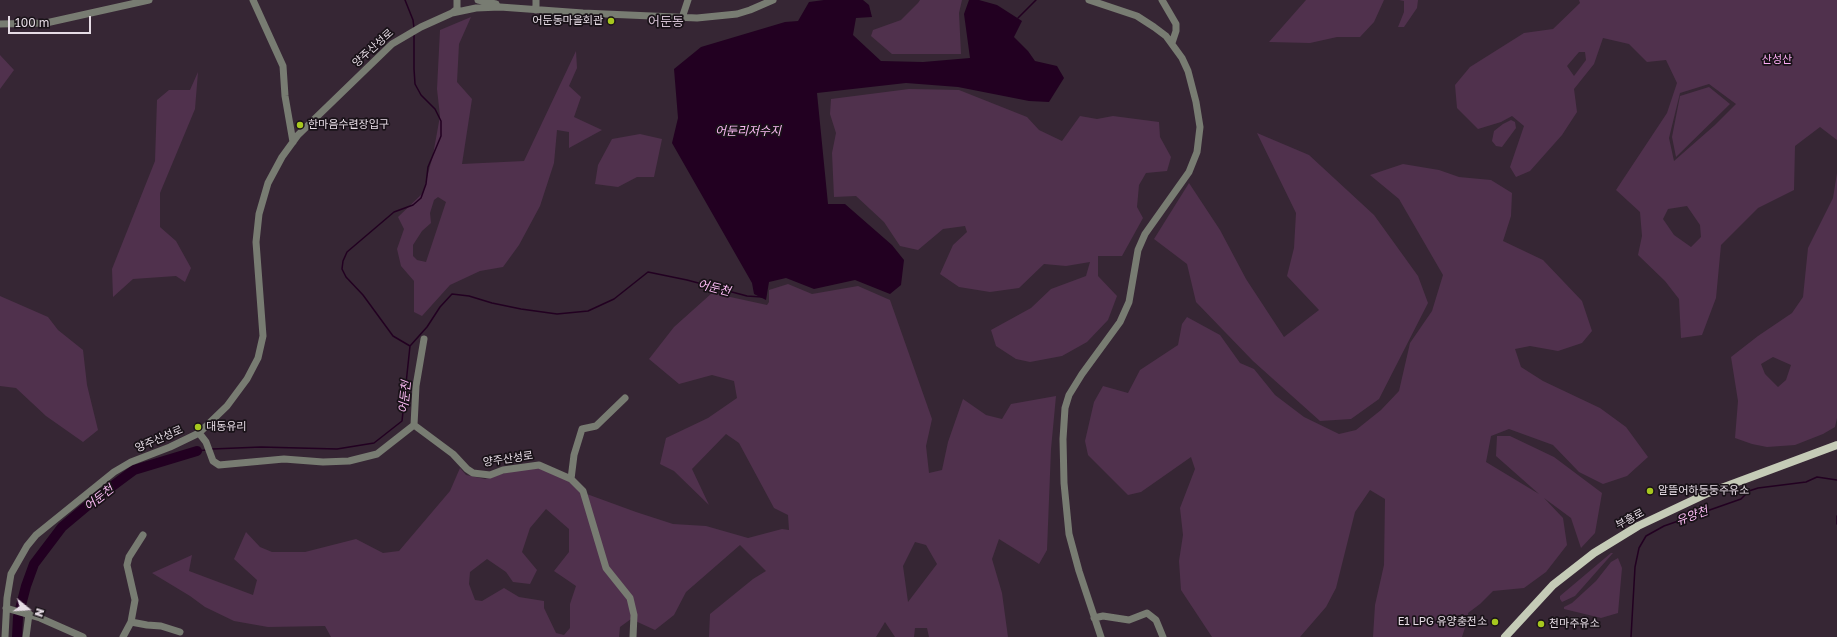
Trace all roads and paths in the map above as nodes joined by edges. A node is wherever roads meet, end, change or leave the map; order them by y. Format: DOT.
graph roads {
  1 [pos="149,0"];
  2 [pos="253,0"];
  3 [pos="457,0"];
  4 [pos="473,0"];
  5 [pos="478,0"];
  6 [pos="536,0"];
  7 [pos="688,0"];
  8 [pos="773,0"];
  9 [pos="1089,0"];
  10 [pos="1162,0"];
  11 [pos="476,8"];
  12 [pos="511,8"];
  13 [pos="536,10"];
  14 [pos="452,13"];
  15 [pos="682,18"];
  16 [pos="0,24"];
  17 [pos="1172,43"];
  18 [pos="293,142"];
  19 [pos="424,339"];
  20 [pos="625,398"];
  21 [pos="414,425"];
  22 [pos="198,433"];
  23 [pos="1837,445"];
  24 [pos="571,479"];
  25 [pos="143,535"];
  26 [pos="9,609"];
  27 [pos="29,614"];
  28 [pos="1094,618"];
  29 [pos="131,622"];
  30 [pos="180,632"];
  31 [pos="634,633"];
  32 [pos="5,637"];
  33 [pos="26,637"];
  34 [pos="83,637"];
  35 [pos="123,637"];
  36 [pos="1101,637"];
  37 [pos="1163,637"];
  38 [pos="1505,637"];
  1 -- 16 [label="street"];
  2 -- 18 [label="street"];
  3 -- 14 [label="street"];
  4 -- 11 [label="street"];
  5 -- 12 [label="street"];
  6 -- 13 [label="street"];
  7 -- 15 [label="street"];
  8 -- 15 [label="street, 양주산성로"];
  9 -- 17 [label="street"];
  10 -- 17 [label="street"];
  11 -- 12 [label="street, 양주산성로"];
  11 -- 14 [label="street, 양주산성로"];
  12 -- 13 [label="street, 양주산성로"];
  13 -- 15 [label="street, 양주산성로"];
  14 -- 18 [label="street, 양주산성로"];
  17 -- 28 [label="street"];
  18 -- 22 [label="street, 양주산성로"];
  19 -- 21 [label="street"];
  20 -- 24 [label="street"];
  21 -- 22 [label="street"];
  21 -- 24 [label="street, 양주산성로"];
  22 -- 26 [label="street, 양주산성로"];
  23 -- 38 [label="main road, 부흥로"];
  24 -- 31 [label="street, 양주산성로"];
  25 -- 29 [label="street"];
  26 -- 27 [label="street"];
  26 -- 32 [label="street, 양주산성로"];
  27 -- 33 [label="street"];
  27 -- 34 [label="street"];
  28 -- 36 [label="street"];
  28 -- 37 [label="street"];
  29 -- 30 [label="street"];
  29 -- 35 [label="street"];
}
